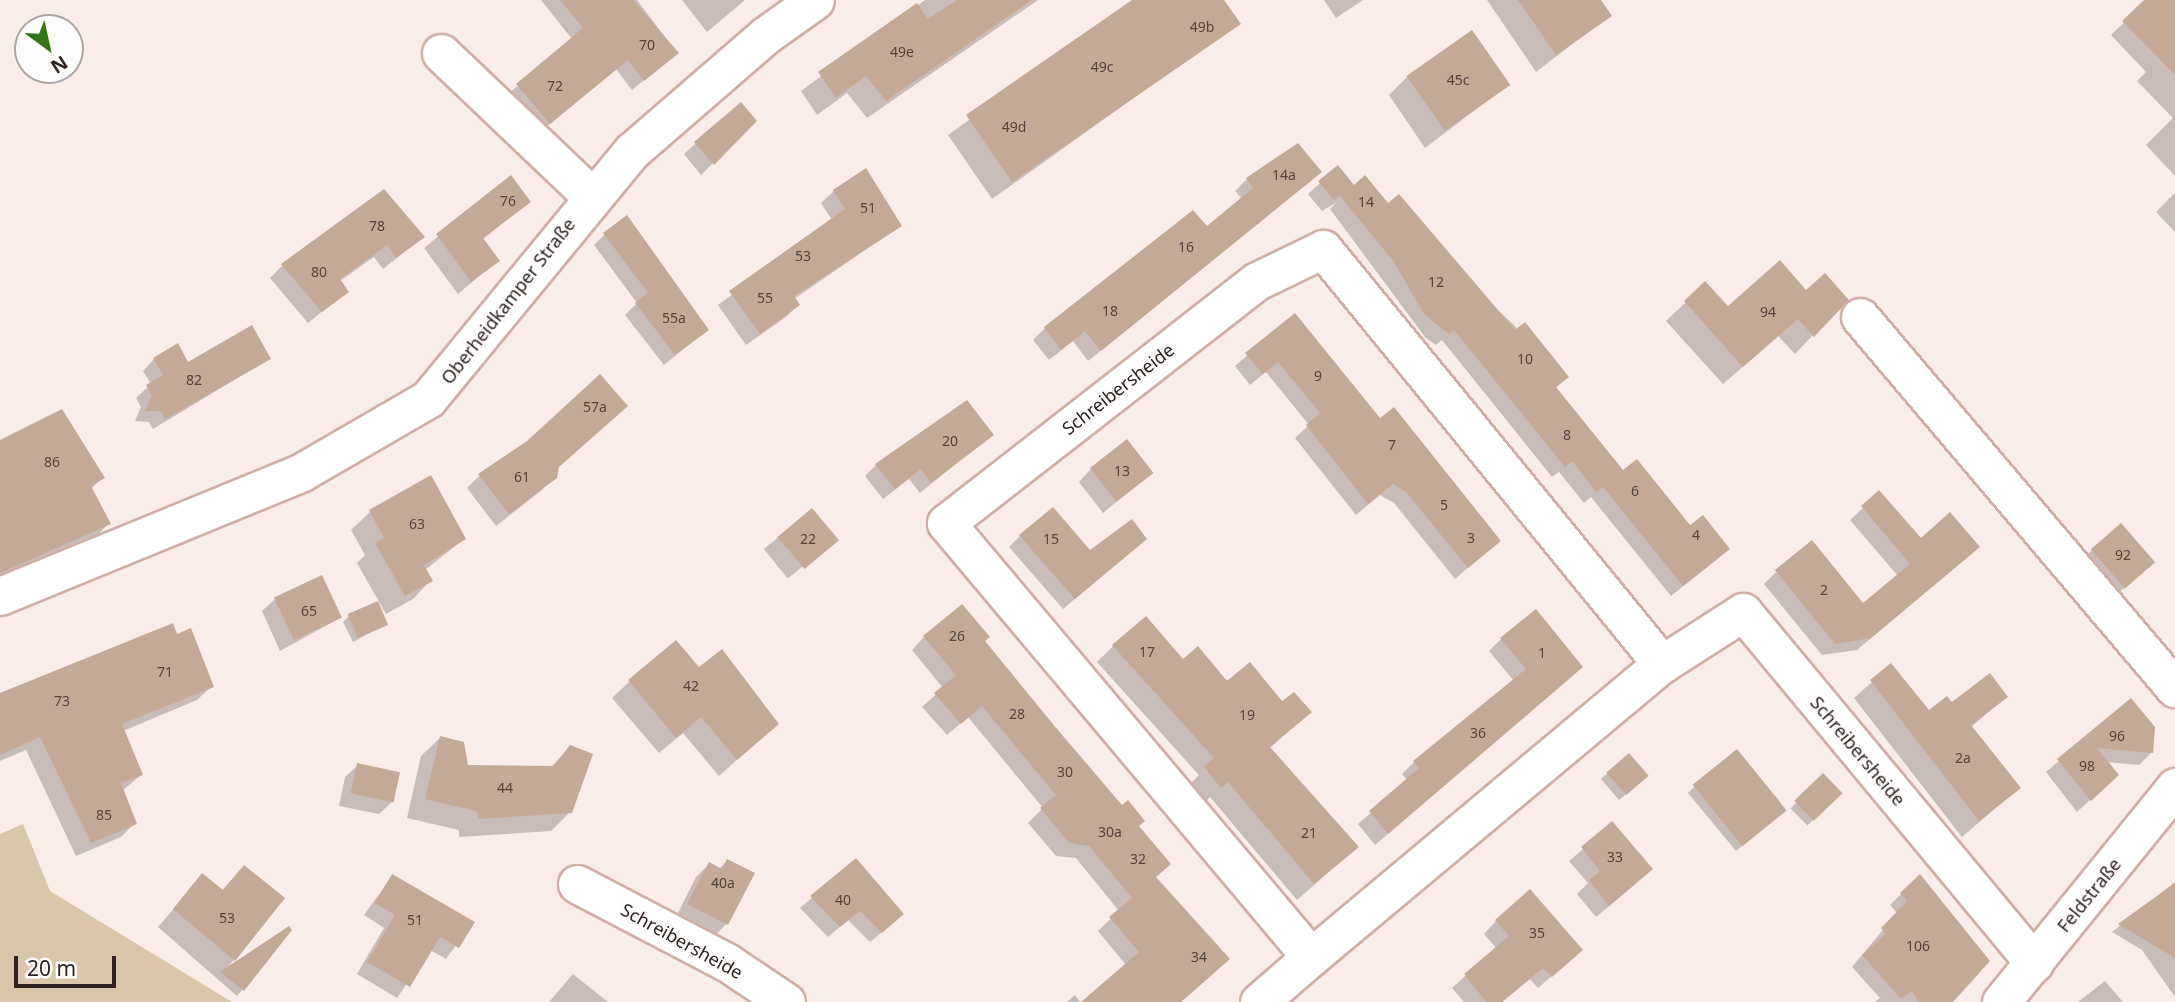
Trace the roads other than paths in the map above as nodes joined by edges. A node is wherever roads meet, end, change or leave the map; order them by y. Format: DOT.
graph roads {
  1 [pos="815,0"];
  2 [pos="441,54"];
  3 [pos="591,196"];
  4 [pos="1860,317"];
  5 [pos="0,596"];
  6 [pos="1662,663"];
  7 [pos="2175,689"];
  8 [pos="2175,787"];
  9 [pos="576,884"];
  10 [pos="1311,957"];
  11 [pos="2034,963"];
  12 [pos="786,1002"];
  13 [pos="1259,1002"];
  14 [pos="2001,1002"];
  1 -- 3 [label="street, Oberheidkamper Straße"];
  2 -- 3 [label="street"];
  3 -- 5 [label="street, Oberheidkamper Straße"];
  4 -- 7 [label="street"];
  6 -- 10 [label="street, Schreibersheide"];
  6 -- 10 [label="street, Schreibersheide"];
  6 -- 11 [label="street, Schreibersheide"];
  8 -- 11 [label="street, Feldstraße"];
  9 -- 12 [label="street, Schreibersheide"];
  10 -- 13 [label="street, Schreibersheide"];
  11 -- 14 [label="street, Feldstraße"];
}
